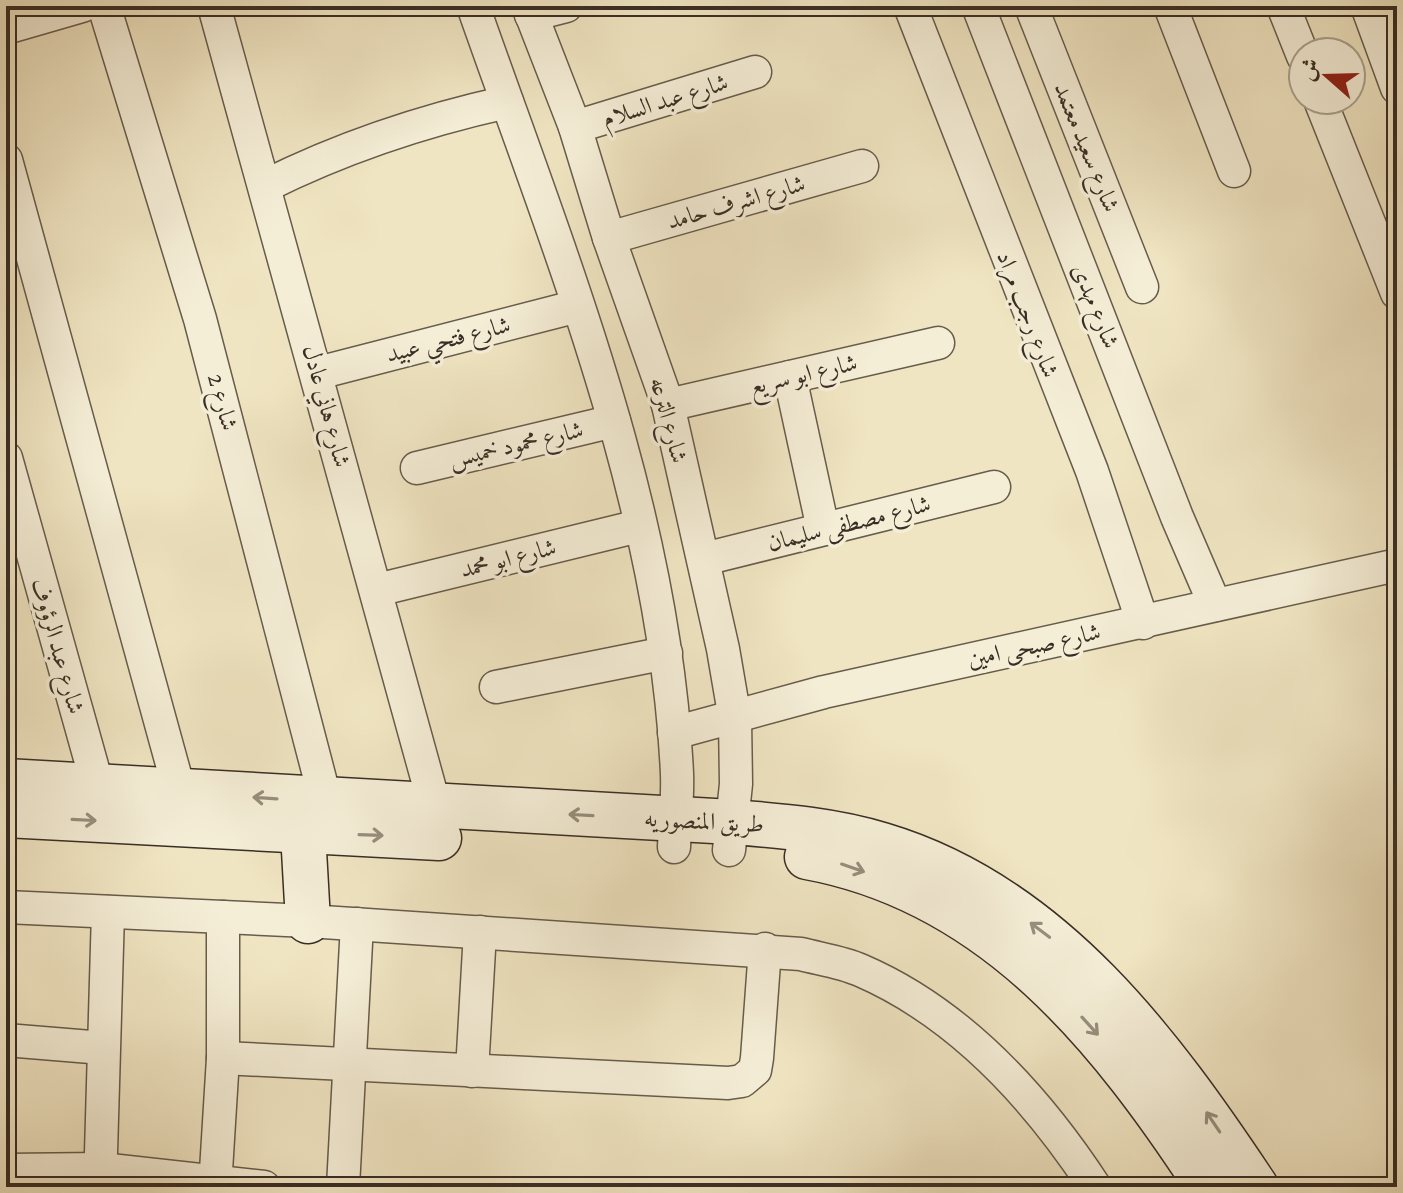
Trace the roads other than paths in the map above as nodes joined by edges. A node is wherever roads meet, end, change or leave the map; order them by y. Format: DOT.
graph roads {
  1 [pos="82,6"];
  2 [pos="104,6"];
  3 [pos="214,6"];
  4 [pos="473,6"];
  5 [pos="566,6"];
  6 [pos="910,6"];
  7 [pos="978,6"];
  8 [pos="1031,6"];
  9 [pos="1170,6"];
  10 [pos="1283,6"];
  11 [pos="1367,6"];
  12 [pos="530,11"];
  13 [pos="6,28"];
  14 [pos="1295,36"];
  15 [pos="755,72"];
  16 [pos="1397,88"];
  17 [pos="507,102"];
  18 [pos="1326,116"];
  19 [pos="575,127"];
  20 [pos="6,160"];
  21 [pos="862,166"];
  22 [pos="1234,171"];
  23 [pos="265,186"];
  24 [pos="609,238"];
  25 [pos="1142,287"];
  26 [pos="1397,293"];
  27 [pos="578,306"];
  28 [pos="938,343"];
  29 [pos="318,373"];
  30 [pos="790,377"];
  31 [pos="668,405"];
  32 [pos="614,421"];
  33 [pos="6,458"];
  34 [pos="417,468"];
  35 [pos="994,487"];
  36 [pos="639,526"];
  37 [pos="823,529"];
  38 [pos="704,559"];
  39 [pos="1397,565"];
  40 [pos="377,590"];
  41 [pos="1215,605"];
  42 [pos="1143,623"];
  43 [pos="666,653"];
  44 [pos="496,687"];
  45 [pos="735,719"];
  46 [pos="674,733"];
  47 [pos="6,781"];
  48 [pos="98,787"];
  49 [pos="180,793"];
  50 [pos="435,807"];
  51 [pos="6,815"];
  52 [pos="314,818"];
  53 [pos="674,833"];
  54 [pos="730,836"];
  55 [pos="6,907"];
  56 [pos="108,912"];
  57 [pos="223,917"];
  58 [pos="308,921"];
  59 [pos="357,924"];
  60 [pos="480,932"];
  61 [pos="765,949"];
  62 [pos="6,1040"];
  63 [pos="103,1048"];
  64 [pos="223,1058"];
  65 [pos="352,1065"];
  66 [pos="472,1071"];
  67 [pos="6,1170"];
  68 [pos="100,1178"];
  69 [pos="215,1184"];
  70 [pos="264,1187"];
  71 [pos="343,1187"];
  72 [pos="1095,1187"];
  73 [pos="1208,1187"];
  74 [pos="1256,1187"];
  1 -- 13 [label="street"];
  2 -- 52 [label="street, شارع 2"];
  3 -- 23 [label="street, شارع هاني عادل"];
  4 -- 17 [label="street"];
  5 -- 12 [label="street"];
  6 -- 42 [label="street, شارع رجب مراد"];
  7 -- 41 [label="street, شارع مهدى"];
  8 -- 25 [label="street, شارع سعيد معتمد"];
  9 -- 22 [label="street"];
  10 -- 14 [label="street"];
  11 -- 16 [label="street"];
  12 -- 19 [label="street, شارع الترعه"];
  15 -- 19 [label="street, شارع عبد السلام"];
  17 -- 23 [label="street"];
  17 -- 27 [label="street"];
  18 -- 26 [label="street"];
  19 -- 24 [label="street, شارع الترعه"];
  20 -- 49 [label="street"];
  21 -- 24 [label="street, شارع اشرف حامد"];
  23 -- 29 [label="street, شارع هاني عادل"];
  24 -- 31 [label="street, شارع الترعه"];
  27 -- 29 [label="street, شارع فتحي عبيد"];
  27 -- 32 [label="street"];
  28 -- 30 [label="street, شارع ابو سريع"];
  29 -- 40 [label="street, شارع هاني عادل"];
  30 -- 31 [label="street, شارع ابو سريع"];
  30 -- 37 [label="street"];
  31 -- 38 [label="street, شارع الترعه"];
  32 -- 34 [label="street, شارع محمود خميس"];
  32 -- 36 [label="street"];
  33 -- 48 [label="street, شارع عبد الرؤوف"];
  35 -- 37 [label="street, شارع مصطفى سليمان"];
  36 -- 40 [label="street, شارع ابو محمد"];
  36 -- 43 [label="street"];
  37 -- 38 [label="street, شارع مصطفى سليمان"];
  38 -- 45 [label="street, شارع الترعه"];
  39 -- 41 [label="street, شارع صبحى امين"];
  40 -- 50 [label="street, شارع هاني عادل"];
  41 -- 42 [label="street, شارع صبحى امين"];
  42 -- 45 [label="street, شارع صبحى امين"];
  43 -- 44 [label="street"];
  43 -- 46 [label="street"];
  45 -- 46 [label="street, شارع صبحى امين"];
  45 -- 54 [label="street, شارع الترعه"];
  46 -- 53 [label="street"];
  47 -- 48 [label="main road, طريق المنصوريه"];
  48 -- 49 [label="main road, طريق المنصوريه"];
  52 -- 49 [label="main road, طريق المنصوريه, one-way"];
  50 -- 52 [label="main road, طريق المنصوريه"];
  53 -- 50 [label="main road, طريق المنصوريه, one-way"];
  51 -- 52 [label="main road, طريق المنصوريه, one-way"];
  52 -- 53 [label="main road, طريق المنصوريه, one-way"];
  52 -- 58 [label="main road"];
  53 -- 54 [label="main road, طريق المنصوريه"];
  54 -- 73 [label="main road, طريق المنصوريه, one-way"];
  74 -- 54 [label="main road, طريق المنصوريه, one-way"];
  55 -- 56 [label="street"];
  56 -- 57 [label="street"];
  56 -- 63 [label="street"];
  57 -- 58 [label="street"];
  57 -- 64 [label="street"];
  58 -- 59 [label="street"];
  59 -- 60 [label="street"];
  59 -- 65 [label="street"];
  60 -- 61 [label="street"];
  60 -- 66 [label="street"];
  61 -- 66 [label="street"];
  61 -- 72 [label="street"];
  62 -- 63 [label="street"];
  63 -- 68 [label="street"];
  64 -- 65 [label="street"];
  64 -- 69 [label="street"];
  65 -- 66 [label="street"];
  65 -- 71 [label="street"];
  67 -- 68 [label="street"];
  68 -- 69 [label="street"];
  69 -- 70 [label="street"];
}
